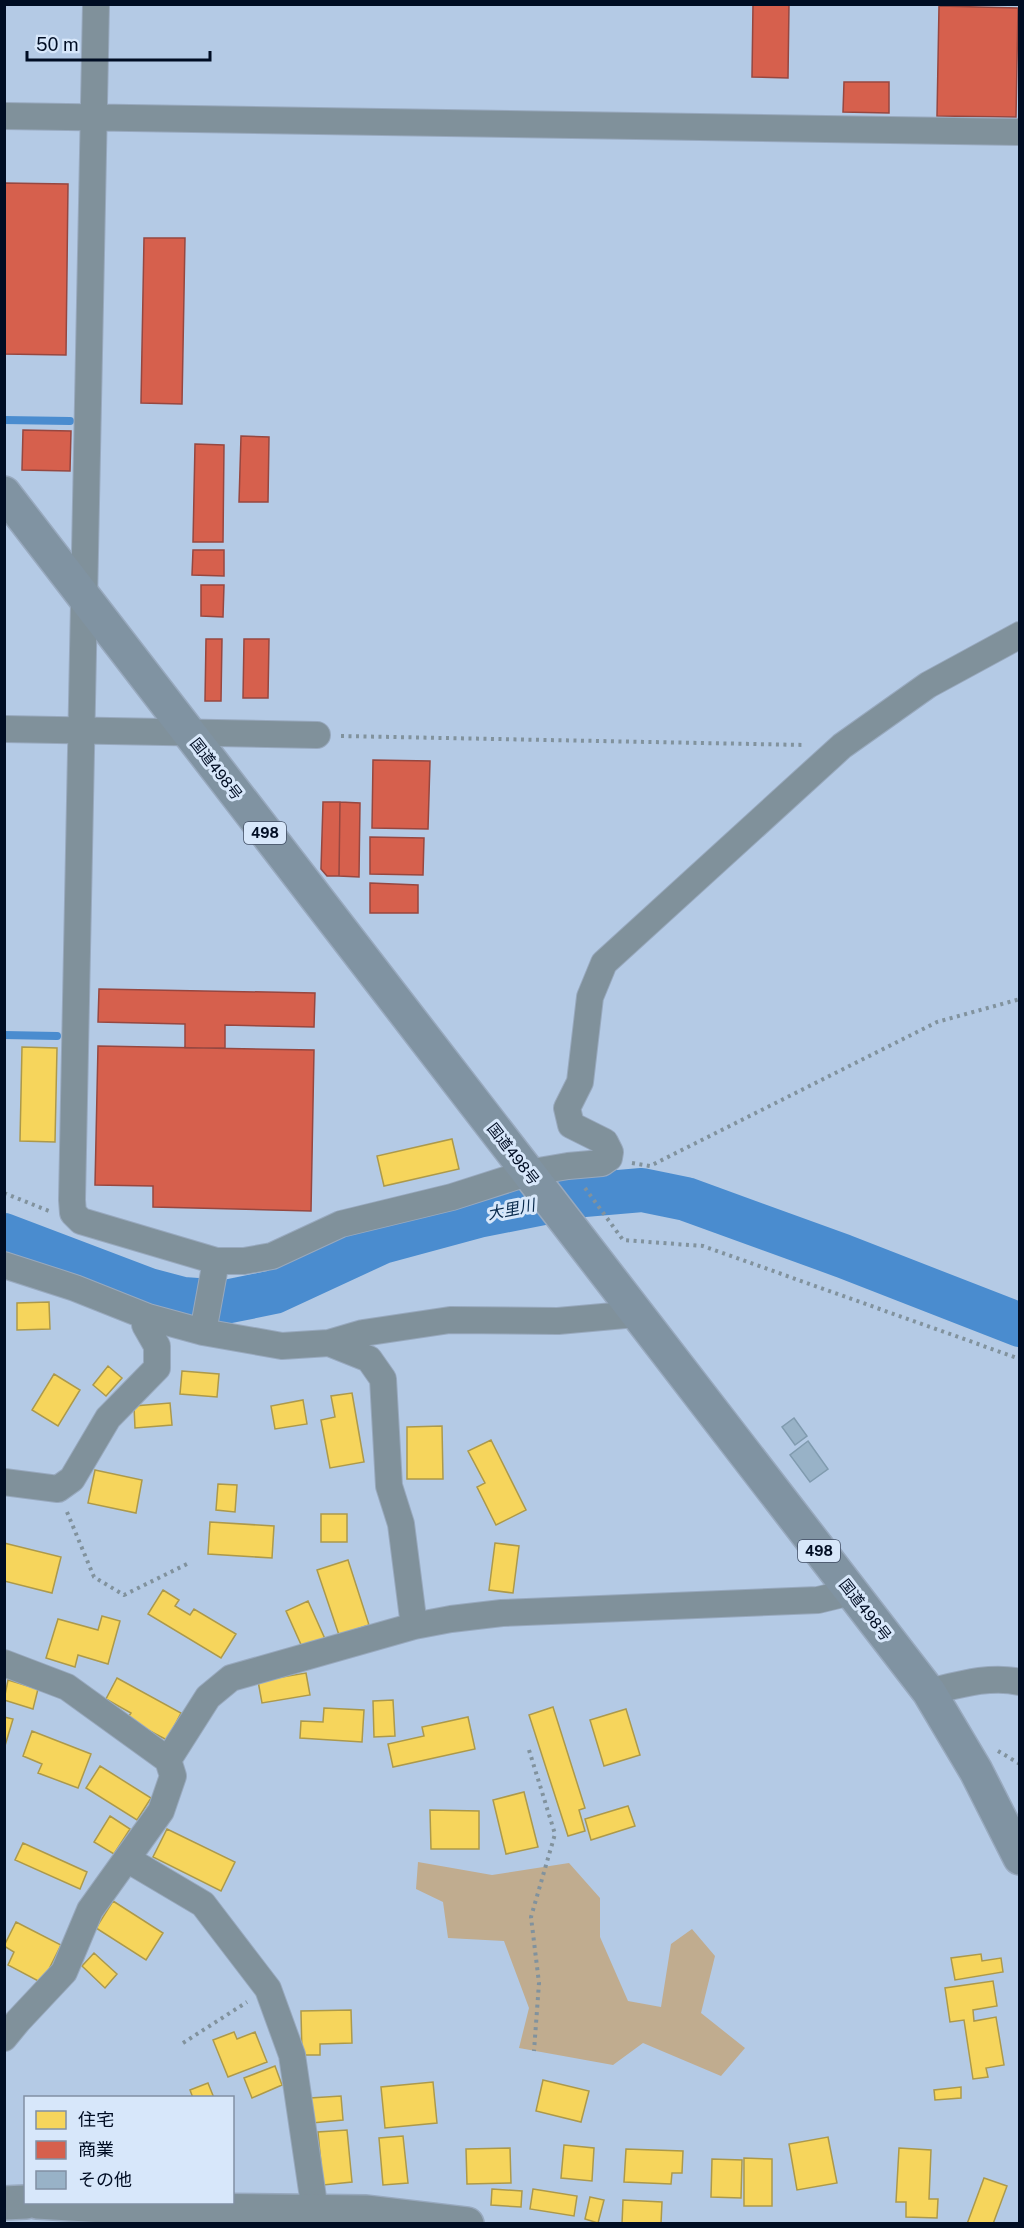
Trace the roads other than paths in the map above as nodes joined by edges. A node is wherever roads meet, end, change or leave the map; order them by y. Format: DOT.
graph roads {
  1 [pos="96,4"];
  2 [pos="4,116"];
  3 [pos="94,119"];
  4 [pos="1020,132"];
  5 [pos="4,493"];
  6 [pos="83,594"];
  7 [pos="1020,635"];
  8 [pos="4,729"];
  9 [pos="80,730"];
  10 [pos="188,733"];
  11 [pos="316,735"];
  12 [pos="527,1173"];
  13 [pos="216,1262"];
  14 [pos="4,1265"];
  15 [pos="636,1314"];
  16 [pos="148,1317"];
  17 [pos="203,1332"];
  18 [pos="329,1343"];
  19 [pos="4,1482"];
  20 [pos="851,1592"];
  21 [pos="414,1626"];
  22 [pos="4,1663"];
  23 [pos="1020,1682"];
  24 [pos="929,1692"];
  25 [pos="168,1760"];
  26 [pos="1020,1858"];
  27 [pos="127,1859"];
  28 [pos="4,2038"];
  29 [pos="24,2202"];
  30 [pos="4,2203"];
  31 [pos="71,2204"];
  32 [pos="315,2211"];
  33 [pos="364,2218"];
  34 [pos="467,2223"];
  1 -- 3 [label="street"];
  2 -- 3 [label="street"];
  3 -- 4 [label="street"];
  3 -- 6 [label="street"];
  5 -- 6 [label="highway, 国道498号 / 498"];
  6 -- 9 [label="street"];
  6 -- 10 [label="highway, 国道498号 / 498"];
  7 -- 12 [label="street"];
  8 -- 9 [label="street"];
  9 -- 10 [label="street"];
  9 -- 13 [label="street"];
  10 -- 11 [label="street"];
  10 -- 12 [label="highway, 国道498号 / 498"];
  12 -- 13 [label="street"];
  12 -- 15 [label="highway, 国道498号 / 498"];
  13 -- 17 [label="street"];
  14 -- 16 [label="street"];
  15 -- 18 [label="street"];
  15 -- 20 [label="highway, 国道498号 / 498"];
  16 -- 17 [label="street"];
  16 -- 19 [label="street"];
  17 -- 18 [label="street"];
  18 -- 21 [label="street"];
  20 -- 21 [label="street"];
  20 -- 24 [label="highway, 国道498号 / 498"];
  21 -- 25 [label="street"];
  22 -- 25 [label="street"];
  23 -- 24 [label="street"];
  24 -- 26 [label="highway, 国道498号 / 498"];
  25 -- 27 [label="street"];
  27 -- 28 [label="street"];
  27 -- 32 [label="street"];
  29 -- 30 [label="street"];
  31 -- 32 [label="street"];
  32 -- 33 [label="street"];
  33 -- 34 [label="street"];
}
